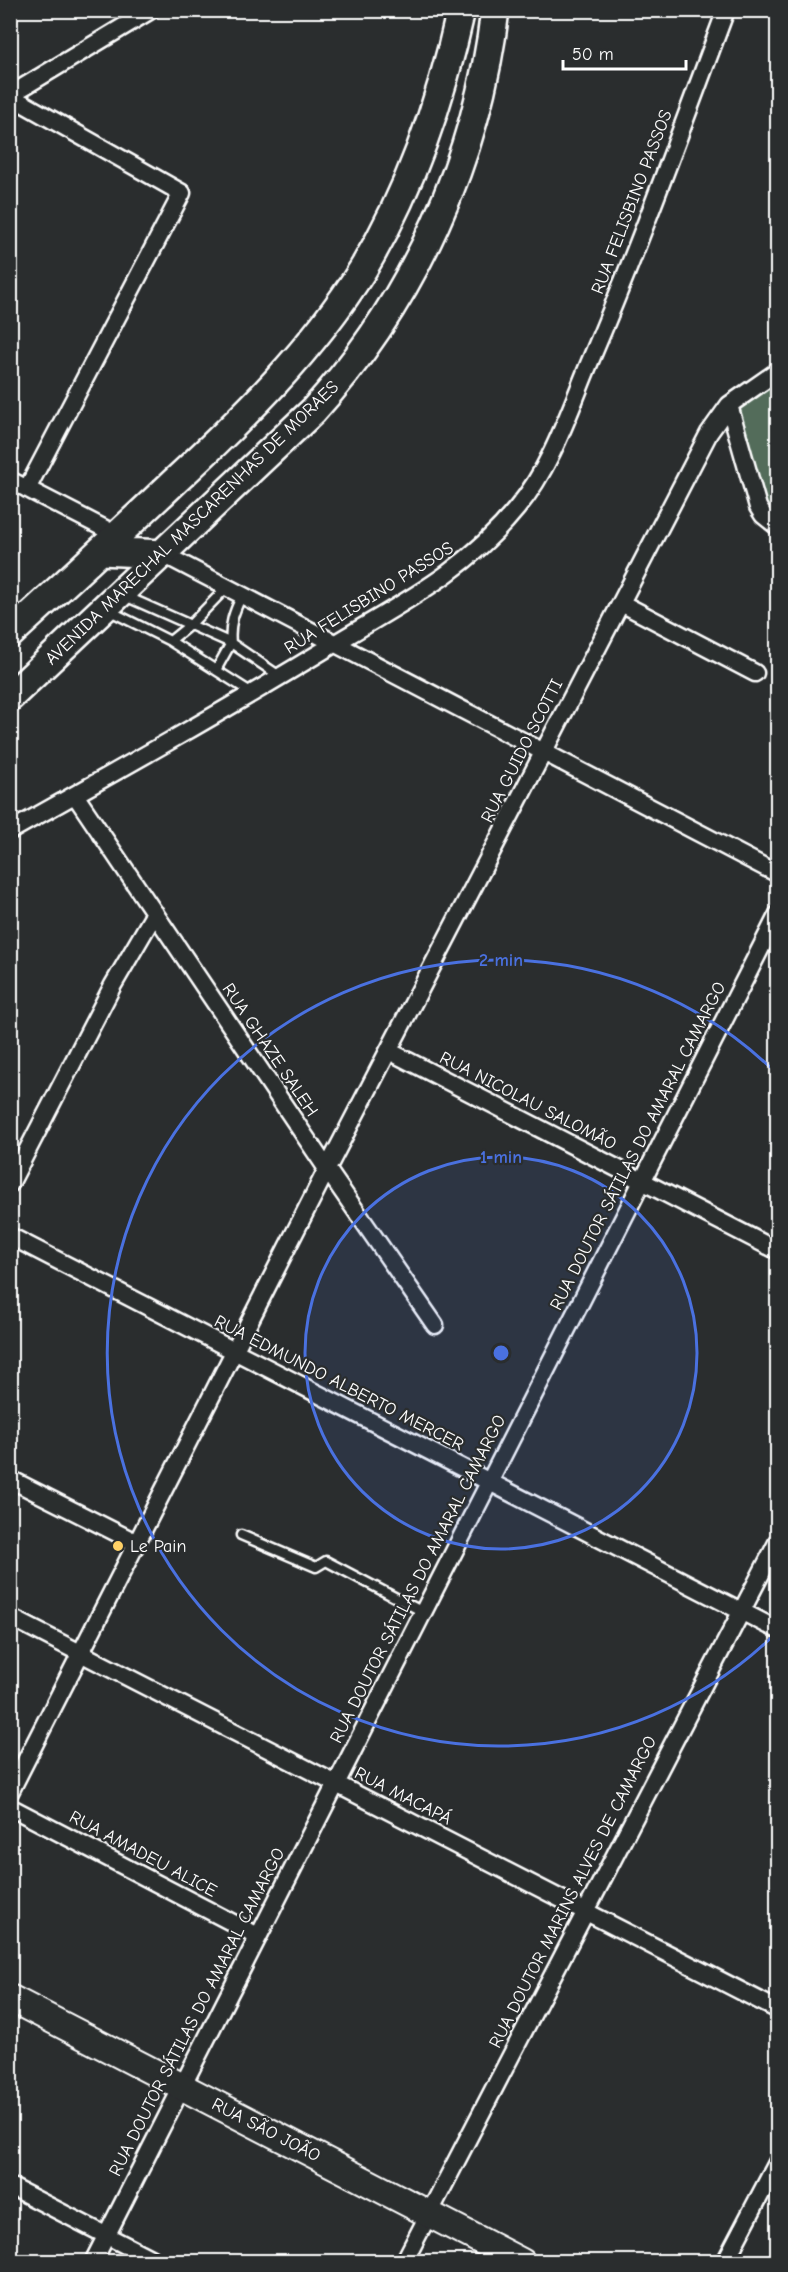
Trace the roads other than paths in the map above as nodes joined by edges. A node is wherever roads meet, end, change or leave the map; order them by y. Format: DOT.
graph roads {
  1 [pos="151,10"];
  2 [pos="461,10"];
  3 [pos="495,10"];
  4 [pos="726,10"];
  5 [pos="131,16"];
  6 [pos="10,96"];
  7 [pos="777,371"];
  8 [pos="729,405"];
  9 [pos="219,440"];
  10 [pos="10,480"];
  11 [pos="239,482"];
  12 [pos="27,489"];
  13 [pos="777,527"];
  14 [pos="109,543"];
  15 [pos="163,554"];
  16 [pos="227,587"];
  17 [pos="242,595"];
  18 [pos="113,601"];
  19 [pos="621,603"];
  20 [pos="191,624"];
  21 [pos="10,634"];
  22 [pos="170,641"];
  23 [pos="231,643"];
  24 [pos="335,644"];
  25 [pos="216,670"];
  26 [pos="755,673"];
  27 [pos="281,677"];
  28 [pos="252,693"];
  29 [pos="10,697"];
  30 [pos="544,752"];
  31 [pos="75,795"];
  32 [pos="10,831"];
  33 [pos="777,874"];
  34 [pos="155,913"];
  35 [pos="777,914"];
  36 [pos="388,1051"];
  37 [pos="327,1169"];
  38 [pos="642,1181"];
  39 [pos="10,1184"];
  40 [pos="10,1236"];
  41 [pos="777,1251"];
  42 [pos="435,1325"];
  43 [pos="235,1351"];
  44 [pos="10,1479"];
  45 [pos="489,1482"];
  46 [pos="241,1535"];
  47 [pos="777,1541"];
  48 [pos="137,1543"];
  49 [pos="741,1611"];
  50 [pos="423,1612"];
  51 [pos="10,1617"];
  52 [pos="777,1630"];
  53 [pos="81,1653"];
  54 [pos="335,1784"];
  55 [pos="10,1792"];
  56 [pos="10,1807"];
  57 [pos="585,1912"];
  58 [pos="258,1936"];
  59 [pos="10,1998"];
  60 [pos="777,2010"];
  61 [pos="182,2086"];
  62 [pos="777,2161"];
  63 [pos="10,2186"];
  64 [pos="429,2213"];
  65 [pos="106,2235"];
  66 [pos="93,2262"];
  67 [pos="158,2262"];
  68 [pos="404,2262"];
  69 [pos="522,2262"];
  70 [pos="725,2262"];
  1 -- 5 [label="street"];
  2 -- 9 [label="highway"];
  3 -- 11 [label="highway, AVENIDA MARECHAL MASCARENHAS DE MORAES"];
  4 -- 24 [label="street, RUA FELISBINO PASSOS"];
  5 -- 6 [label="street"];
  6 -- 12 [label="street"];
  7 -- 8 [label="street, RUA GUIDO SCOTTI"];
  8 -- 13 [label="street"];
  8 -- 19 [label="street, RUA GUIDO SCOTTI"];
  9 -- 11 [label="highway"];
  9 -- 14 [label="highway"];
  10 -- 12 [label="street"];
  11 -- 15 [label="highway, AVENIDA MARECHAL MASCARENHAS DE MORAES"];
  12 -- 14 [label="street"];
  14 -- 15 [label="highway"];
  14 -- 21 [label="highway"];
  15 -- 16 [label="street"];
  15 -- 18 [label="highway, AVENIDA MARECHAL MASCARENHAS DE MORAES"];
  16 -- 17 [label="street"];
  16 -- 20 [label="lane"];
  17 -- 23 [label="lane"];
  17 -- 24 [label="street"];
  18 -- 20 [label="lane"];
  18 -- 22 [label="lane"];
  18 -- 29 [label="highway, AVENIDA MARECHAL MASCARENHAS DE MORAES"];
  19 -- 26 [label="street"];
  19 -- 30 [label="street, RUA GUIDO SCOTTI"];
  20 -- 22 [label="lane"];
  20 -- 23 [label="lane"];
  22 -- 25 [label="lane"];
  23 -- 25 [label="lane"];
  23 -- 27 [label="lane"];
  24 -- 27 [label="street, RUA FELISBINO PASSOS"];
  24 -- 30 [label="street"];
  25 -- 28 [label="lane"];
  27 -- 28 [label="street, RUA FELISBINO PASSOS"];
  28 -- 31 [label="street, RUA FELISBINO PASSOS"];
  30 -- 33 [label="street"];
  30 -- 36 [label="street, RUA GUIDO SCOTTI"];
  31 -- 32 [label="street, RUA FELISBINO PASSOS"];
  31 -- 34 [label="street, RUA GHAZE SALEH"];
  34 -- 37 [label="street, RUA GHAZE SALEH"];
  34 -- 39 [label="street"];
  35 -- 38 [label="street, RUA DOUTOR SÁTILAS DO AMARAL CAMARGO"];
  36 -- 37 [label="street, RUA GUIDO SCOTTI"];
  36 -- 38 [label="street, RUA NICOLAU SALOMÃO"];
  37 -- 42 [label="street, RUA GHAZE SALEH"];
  37 -- 43 [label="street, RUA GUIDO SCOTTI"];
  38 -- 41 [label="street, RUA NICOLAU SALOMÃO"];
  38 -- 45 [label="street, RUA DOUTOR SÁTILAS DO AMARAL CAMARGO"];
  40 -- 43 [label="street, RUA EDMUNDO ALBERTO MERCER"];
  43 -- 45 [label="street, RUA EDMUNDO ALBERTO MERCER"];
  43 -- 48 [label="street, RUA GUIDO SCOTTI"];
  44 -- 48 [label="street"];
  45 -- 49 [label="street, RUA EDMUNDO ALBERTO MERCER"];
  45 -- 50 [label="street, RUA DOUTOR SÁTILAS DO AMARAL CAMARGO"];
  46 -- 50 [label="lane"];
  47 -- 49 [label="street, RUA DOUTOR MARINS ALVES DE CAMARGO"];
  48 -- 53 [label="street, RUA GUIDO SCOTTI"];
  49 -- 52 [label="street, RUA EDMUNDO ALBERTO MERCER"];
  49 -- 57 [label="street, RUA DOUTOR MARINS ALVES DE CAMARGO"];
  50 -- 54 [label="street, RUA DOUTOR SÁTILAS DO AMARAL CAMARGO"];
  51 -- 53 [label="street, RUA MACAPÁ"];
  53 -- 54 [label="street, RUA MACAPÁ"];
  53 -- 55 [label="street, RUA GUIDO SCOTTI"];
  54 -- 57 [label="street, RUA MACAPÁ"];
  54 -- 58 [label="street, RUA DOUTOR SÁTILAS DO AMARAL CAMARGO"];
  56 -- 58 [label="street, RUA AMADEU ALICE"];
  57 -- 60 [label="street, RUA MACAPÁ"];
  57 -- 64 [label="street, RUA DOUTOR MARINS ALVES DE CAMARGO"];
  58 -- 61 [label="street, RUA DOUTOR SÁTILAS DO AMARAL CAMARGO"];
  59 -- 61 [label="main road, RUA SÃO JOÃO"];
  61 -- 64 [label="main road, RUA SÃO JOÃO"];
  61 -- 65 [label="street, RUA DOUTOR SÁTILAS DO AMARAL CAMARGO"];
  62 -- 70 [label="street"];
  63 -- 65 [label="street"];
  64 -- 68 [label="street, RUA DOUTOR MARINS ALVES DE CAMARGO"];
  64 -- 69 [label="main road, RUA SÃO JOÃO"];
  65 -- 66 [label="street, RUA DOUTOR SÁTILAS DO AMARAL CAMARGO"];
  65 -- 67 [label="street"];
}
